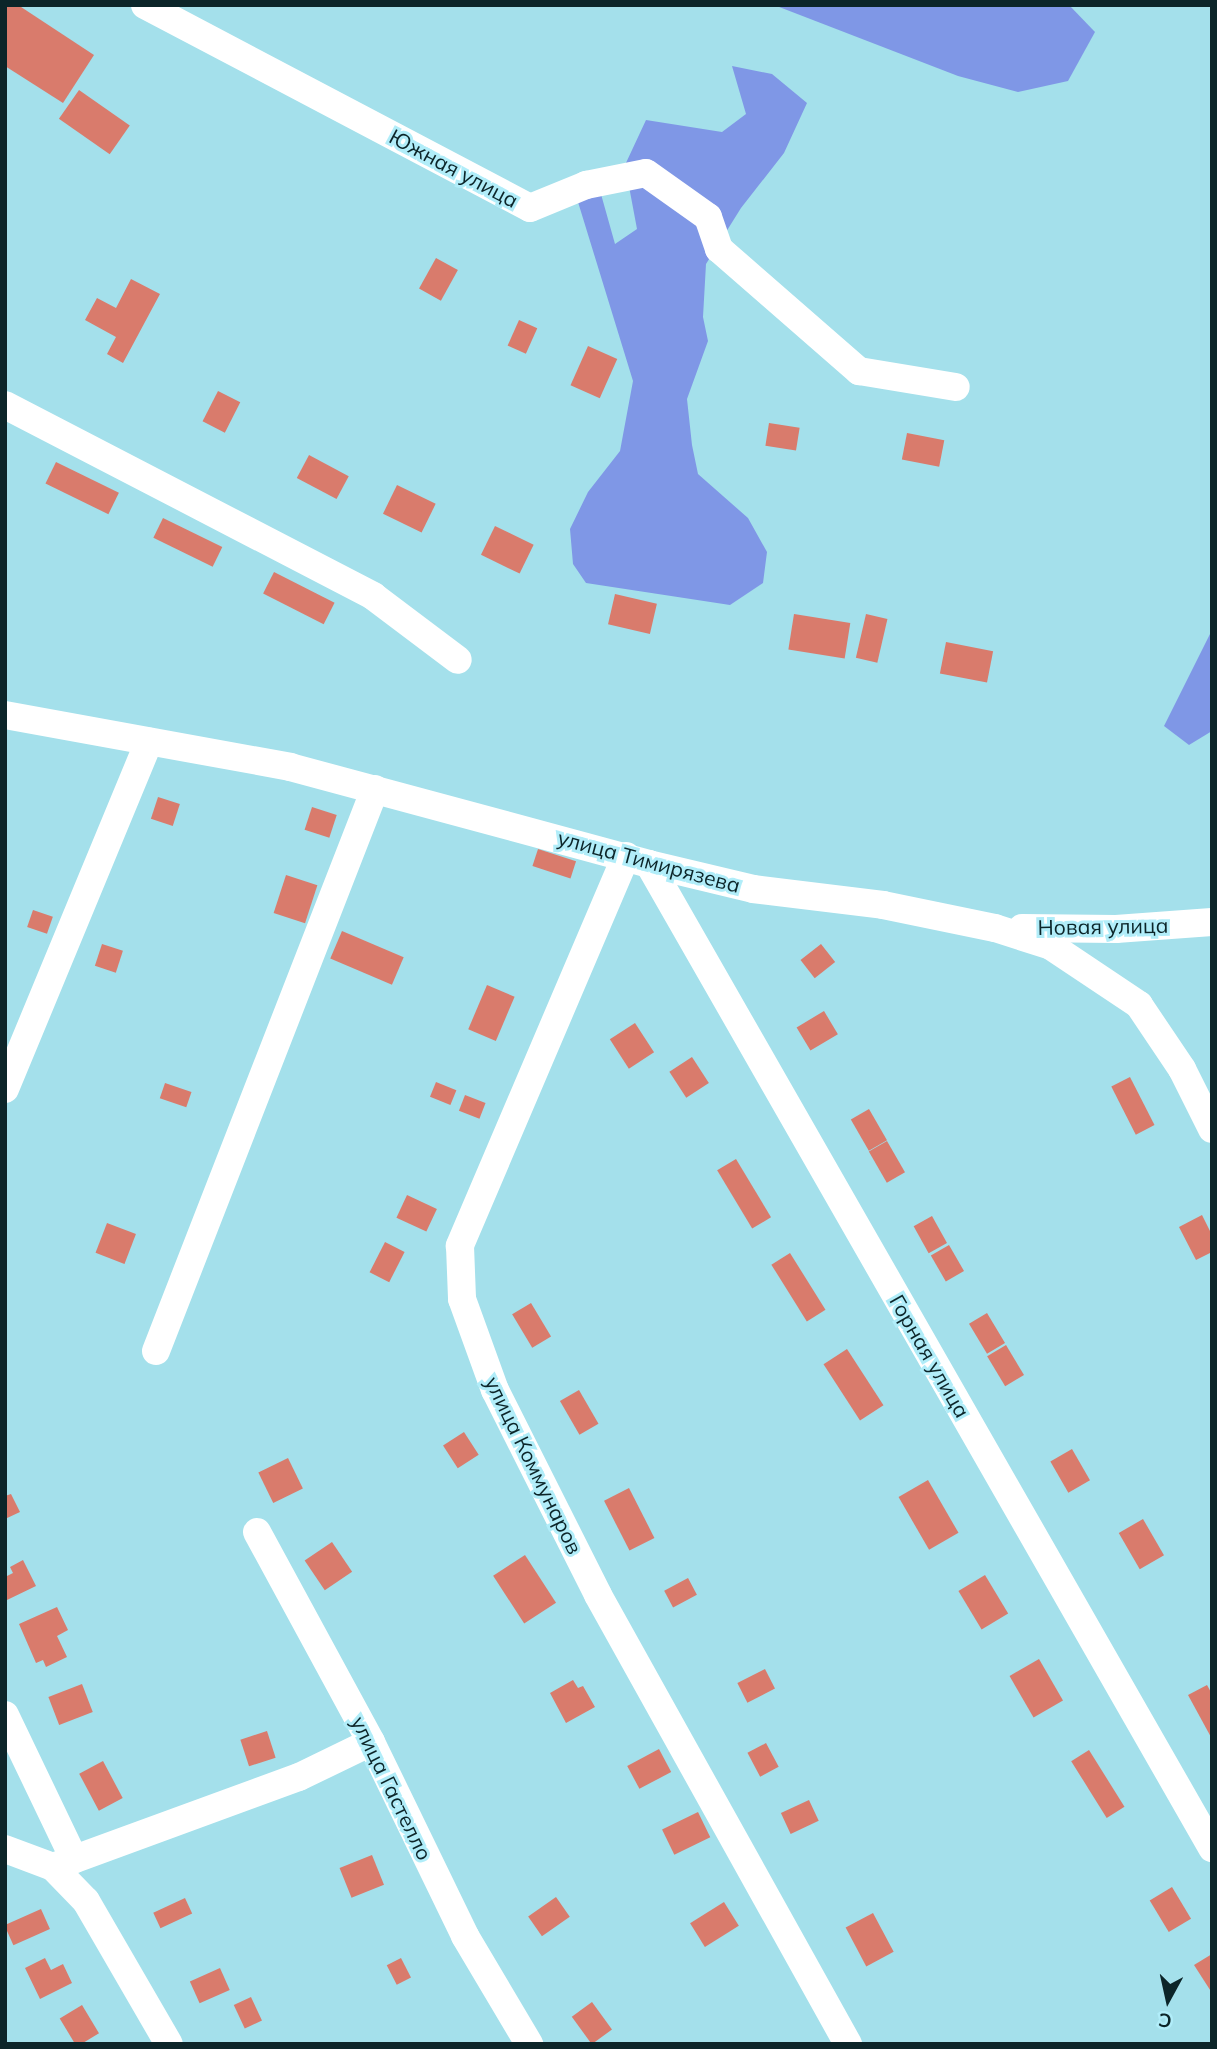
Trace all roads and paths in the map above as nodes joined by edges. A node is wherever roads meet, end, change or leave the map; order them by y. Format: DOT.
graph roads {
  1 [pos="145,5"];
  2 [pos="956,387"];
  3 [pos="5,405"];
  4 [pos="458,660"];
  5 [pos="5,715"];
  6 [pos="149,742"];
  7 [pos="375,789"];
  8 [pos="638,860"];
  9 [pos="1212,922"];
  10 [pos="995,928"];
  11 [pos="5,1089"];
  12 [pos="1212,1129"];
  13 [pos="156,1351"];
  14 [pos="257,1532"];
  15 [pos="5,1715"];
  16 [pos="371,1742"];
  17 [pos="1212,1848"];
  18 [pos="5,1849"];
  19 [pos="64,1863"];
  20 [pos="169,2044"];
  21 [pos="529,2044"];
  22 [pos="848,2044"];
  1 -- 2 [label="street, Южная улица"];
  3 -- 4 [label="street"];
  5 -- 6 [label="street, улица Тимирязева"];
  6 -- 7 [label="street, улица Тимирязева"];
  6 -- 11 [label="street"];
  7 -- 8 [label="street, улица Тимирязева"];
  7 -- 13 [label="street"];
  8 -- 10 [label="street, улица Тимирязева"];
  8 -- 17 [label="street, Горная улица"];
  8 -- 22 [label="street, улица Коммунаров"];
  9 -- 10 [label="street, Новая улица"];
  10 -- 12 [label="street, улица Тимирязева"];
  14 -- 16 [label="street, улица Гастелло"];
  15 -- 19 [label="street"];
  16 -- 19 [label="street"];
  16 -- 21 [label="street, улица Гастелло"];
  18 -- 19 [label="street"];
  19 -- 20 [label="street"];
}
